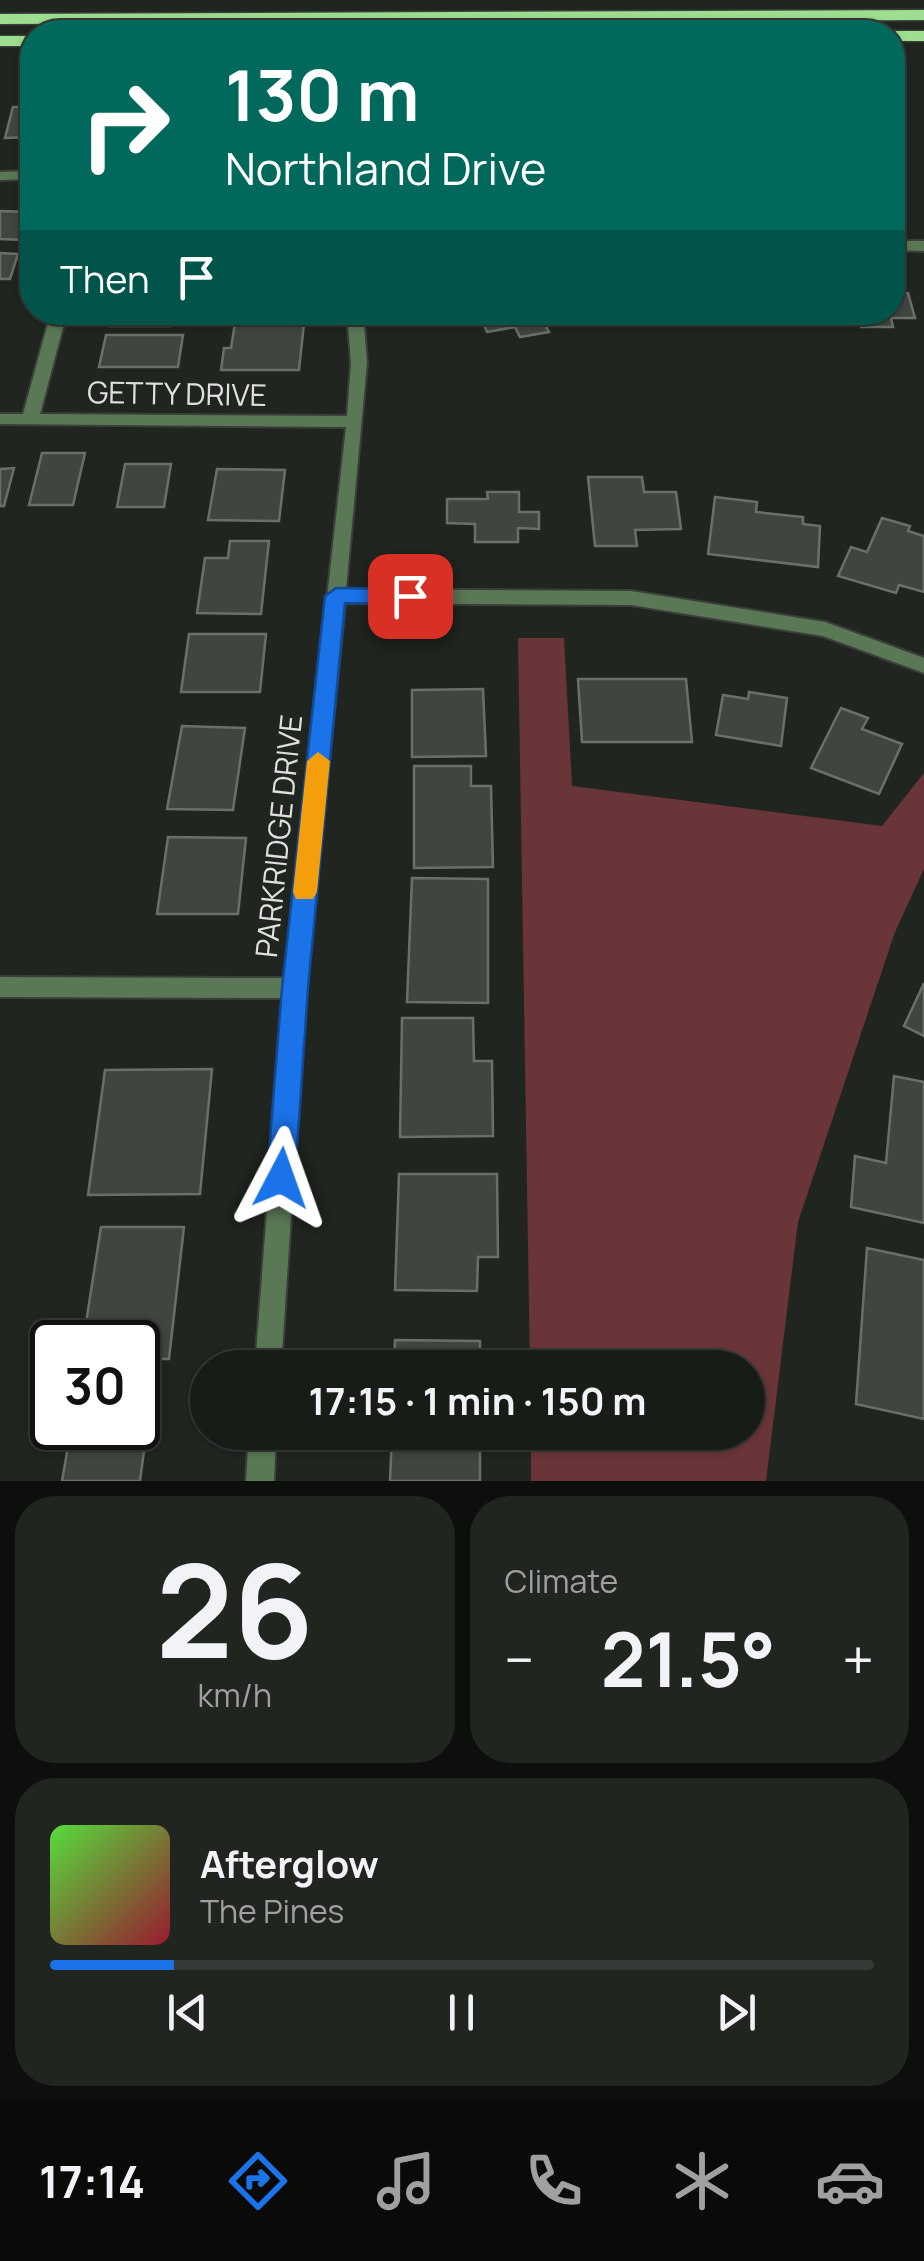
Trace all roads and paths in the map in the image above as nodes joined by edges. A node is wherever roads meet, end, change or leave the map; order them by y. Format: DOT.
graph roads {
  1 [pos="924,15"];
  2 [pos="0,19"];
  3 [pos="55,325"];
  4 [pos="356,325"];
  5 [pos="0,419"];
  6 [pos="30,419"];
  7 [pos="354,422"];
  8 [pos="336,596"];
  9 [pos="924,666"];
  10 [pos="0,987"];
  11 [pos="295,988"];
  12 [pos="269,1350"];
  13 [pos="262,1450"];
  14 [pos="260,1481"];
  1 -- 2 [label="highway"];
  3 -- 6 [label="street"];
  4 -- 7 [label="street, PARKRIDGE DRIVE"];
  5 -- 6 [label="street, GETTY DRIVE"];
  6 -- 7 [label="street, GETTY DRIVE"];
  7 -- 8 [label="street, PARKRIDGE DRIVE"];
  8 -- 9 [label="street"];
  8 -- 11 [label="street, PARKRIDGE DRIVE"];
  10 -- 11 [label="street"];
  11 -- 12 [label="street, PARKRIDGE DRIVE"];
  13 -- 14 [label="street"];
}
